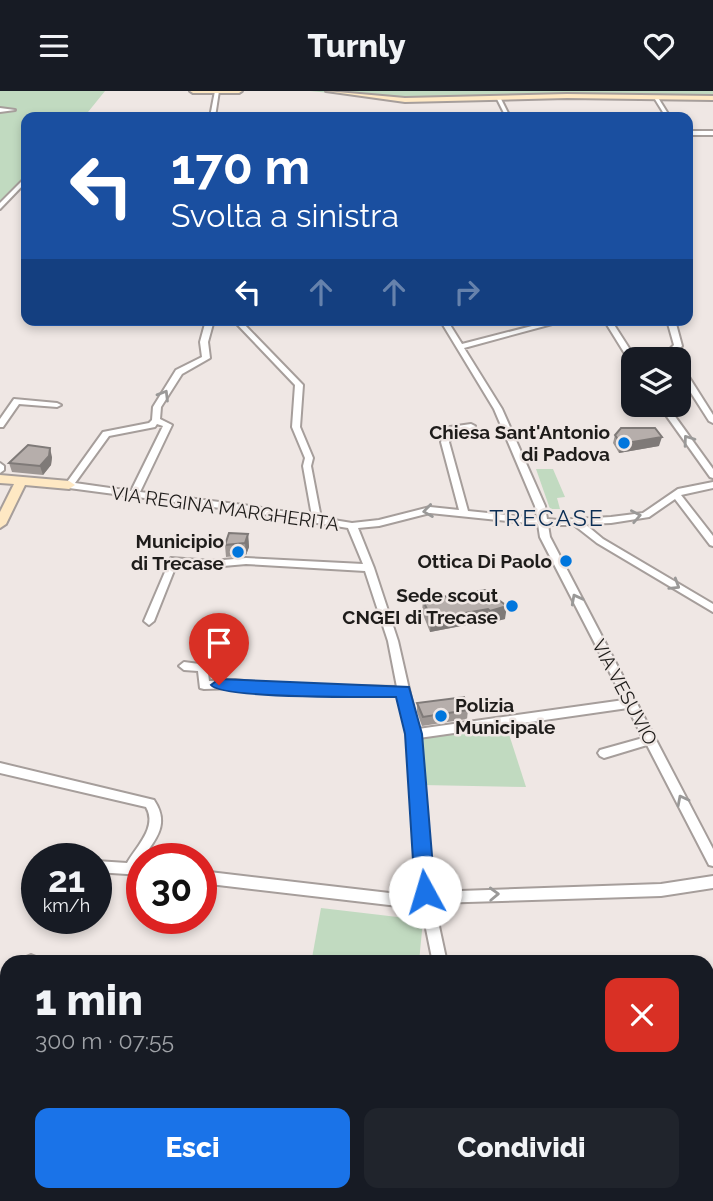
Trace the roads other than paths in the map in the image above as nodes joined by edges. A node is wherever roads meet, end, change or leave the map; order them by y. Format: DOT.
graph roads {
  1 [pos="193,91"];
  2 [pos="217,91"];
  3 [pos="239,91"];
  4 [pos="329,91"];
  5 [pos="655,97"];
  6 [pos="498,98"];
  7 [pos="713,98"];
  8 [pos="0,110"];
  9 [pos="12,110"];
  10 [pos="213,112"];
  11 [pos="505,112"];
  12 [pos="665,112"];
  13 [pos="693,133"];
  14 [pos="713,133"];
  15 [pos="21,184"];
  16 [pos="0,207"];
  17 [pos="208,326"];
  18 [pos="242,326"];
  19 [pos="448,326"];
  20 [pos="541,326"];
  21 [pos="611,326"];
  22 [pos="672,326"];
  23 [pos="459,347"];
  24 [pos="624,347"];
  25 [pos="677,347"];
  26 [pos="691,387"];
  27 [pos="57,405"];
  28 [pos="671,417"];
  29 [pos="156,420"];
  30 [pos="713,421"];
  31 [pos="0,425"];
  32 [pos="471,426"];
  33 [pos="713,475"];
  34 [pos="0,479"];
  35 [pos="21,481"];
  36 [pos="69,485"];
  37 [pos="713,485"];
  38 [pos="134,493"];
  39 [pos="677,495"];
  40 [pos="464,513"];
  41 [pos="317,521"];
  42 [pos="544,522"];
  43 [pos="577,523"];
  44 [pos="0,524"];
  45 [pos="352,526"];
  46 [pos="713,543"];
  47 [pos="369,568"];
  48 [pos="713,609"];
  49 [pos="149,621"];
  50 [pos="184,666"];
  51 [pos="403,691"];
  52 [pos="631,703"];
  53 [pos="413,734"];
  54 [pos="651,740"];
  55 [pos="604,753"];
  56 [pos="0,768"];
  57 [pos="148,843"];
  58 [pos="713,861"];
  59 [pos="217,879"];
  60 [pos="713,883"];
  61 [pos="426,899"];
  62 [pos="438,955"];
  1 -- 2 [label="street"];
  2 -- 3 [label="street"];
  2 -- 10 [label="street"];
  4 -- 6 [label="street"];
  5 -- 6 [label="street"];
  5 -- 7 [label="street"];
  5 -- 12 [label="street"];
  6 -- 11 [label="street"];
  8 -- 9 [label="street"];
  13 -- 14 [label="street"];
  15 -- 16 [label="street"];
  29 -- 17 [label="street, one-way"];
  18 -- 41 [label="street"];
  19 -- 23 [label="street, VIA VESUVIO"];
  20 -- 23 [label="street"];
  21 -- 24 [label="street"];
  22 -- 25 [label="street"];
  23 -- 42 [label="street, VIA VESUVIO"];
  26 -- 30 [label="street"];
  27 -- 31 [label="street"];
  33 -- 28 [label="street, one-way"];
  29 -- 36 [label="street"];
  29 -- 38 [label="street"];
  32 -- 40 [label="street"];
  34 -- 35 [label="street, VIA REGINA MARGHERITA"];
  35 -- 36 [label="street, VIA REGINA MARGHERITA"];
  35 -- 44 [label="street"];
  36 -- 38 [label="street, VIA REGINA MARGHERITA"];
  37 -- 39 [label="street, VIA REGINA MARGHERITA"];
  38 -- 41 [label="street, VIA REGINA MARGHERITA"];
  43 -- 39 [label="street, VIA REGINA MARGHERITA, one-way"];
  39 -- 46 [label="street"];
  40 -- 42 [label="street, VIA REGINA MARGHERITA"];
  40 -- 45 [label="street, VIA REGINA MARGHERITA, one-way"];
  41 -- 45 [label="street, VIA REGINA MARGHERITA"];
  42 -- 43 [label="street, VIA REGINA MARGHERITA"];
  52 -- 42 [label="street, VIA VESUVIO, one-way"];
  43 -- 48 [label="street, one-way"];
  45 -- 47 [label="street"];
  47 -- 49 [label="street"];
  47 -- 51 [label="street"];
  50 -- 51 [label="street"];
  51 -- 53 [label="street"];
  52 -- 53 [label="street"];
  52 -- 54 [label="street, VIA VESUVIO"];
  53 -- 61 [label="street"];
  54 -- 55 [label="street"];
  58 -- 54 [label="street, VIA VESUVIO, one-way"];
  56 -- 57 [label="street"];
  59 -- 61 [label="street"];
  61 -- 60 [label="street, one-way"];
  61 -- 62 [label="street"];
}
